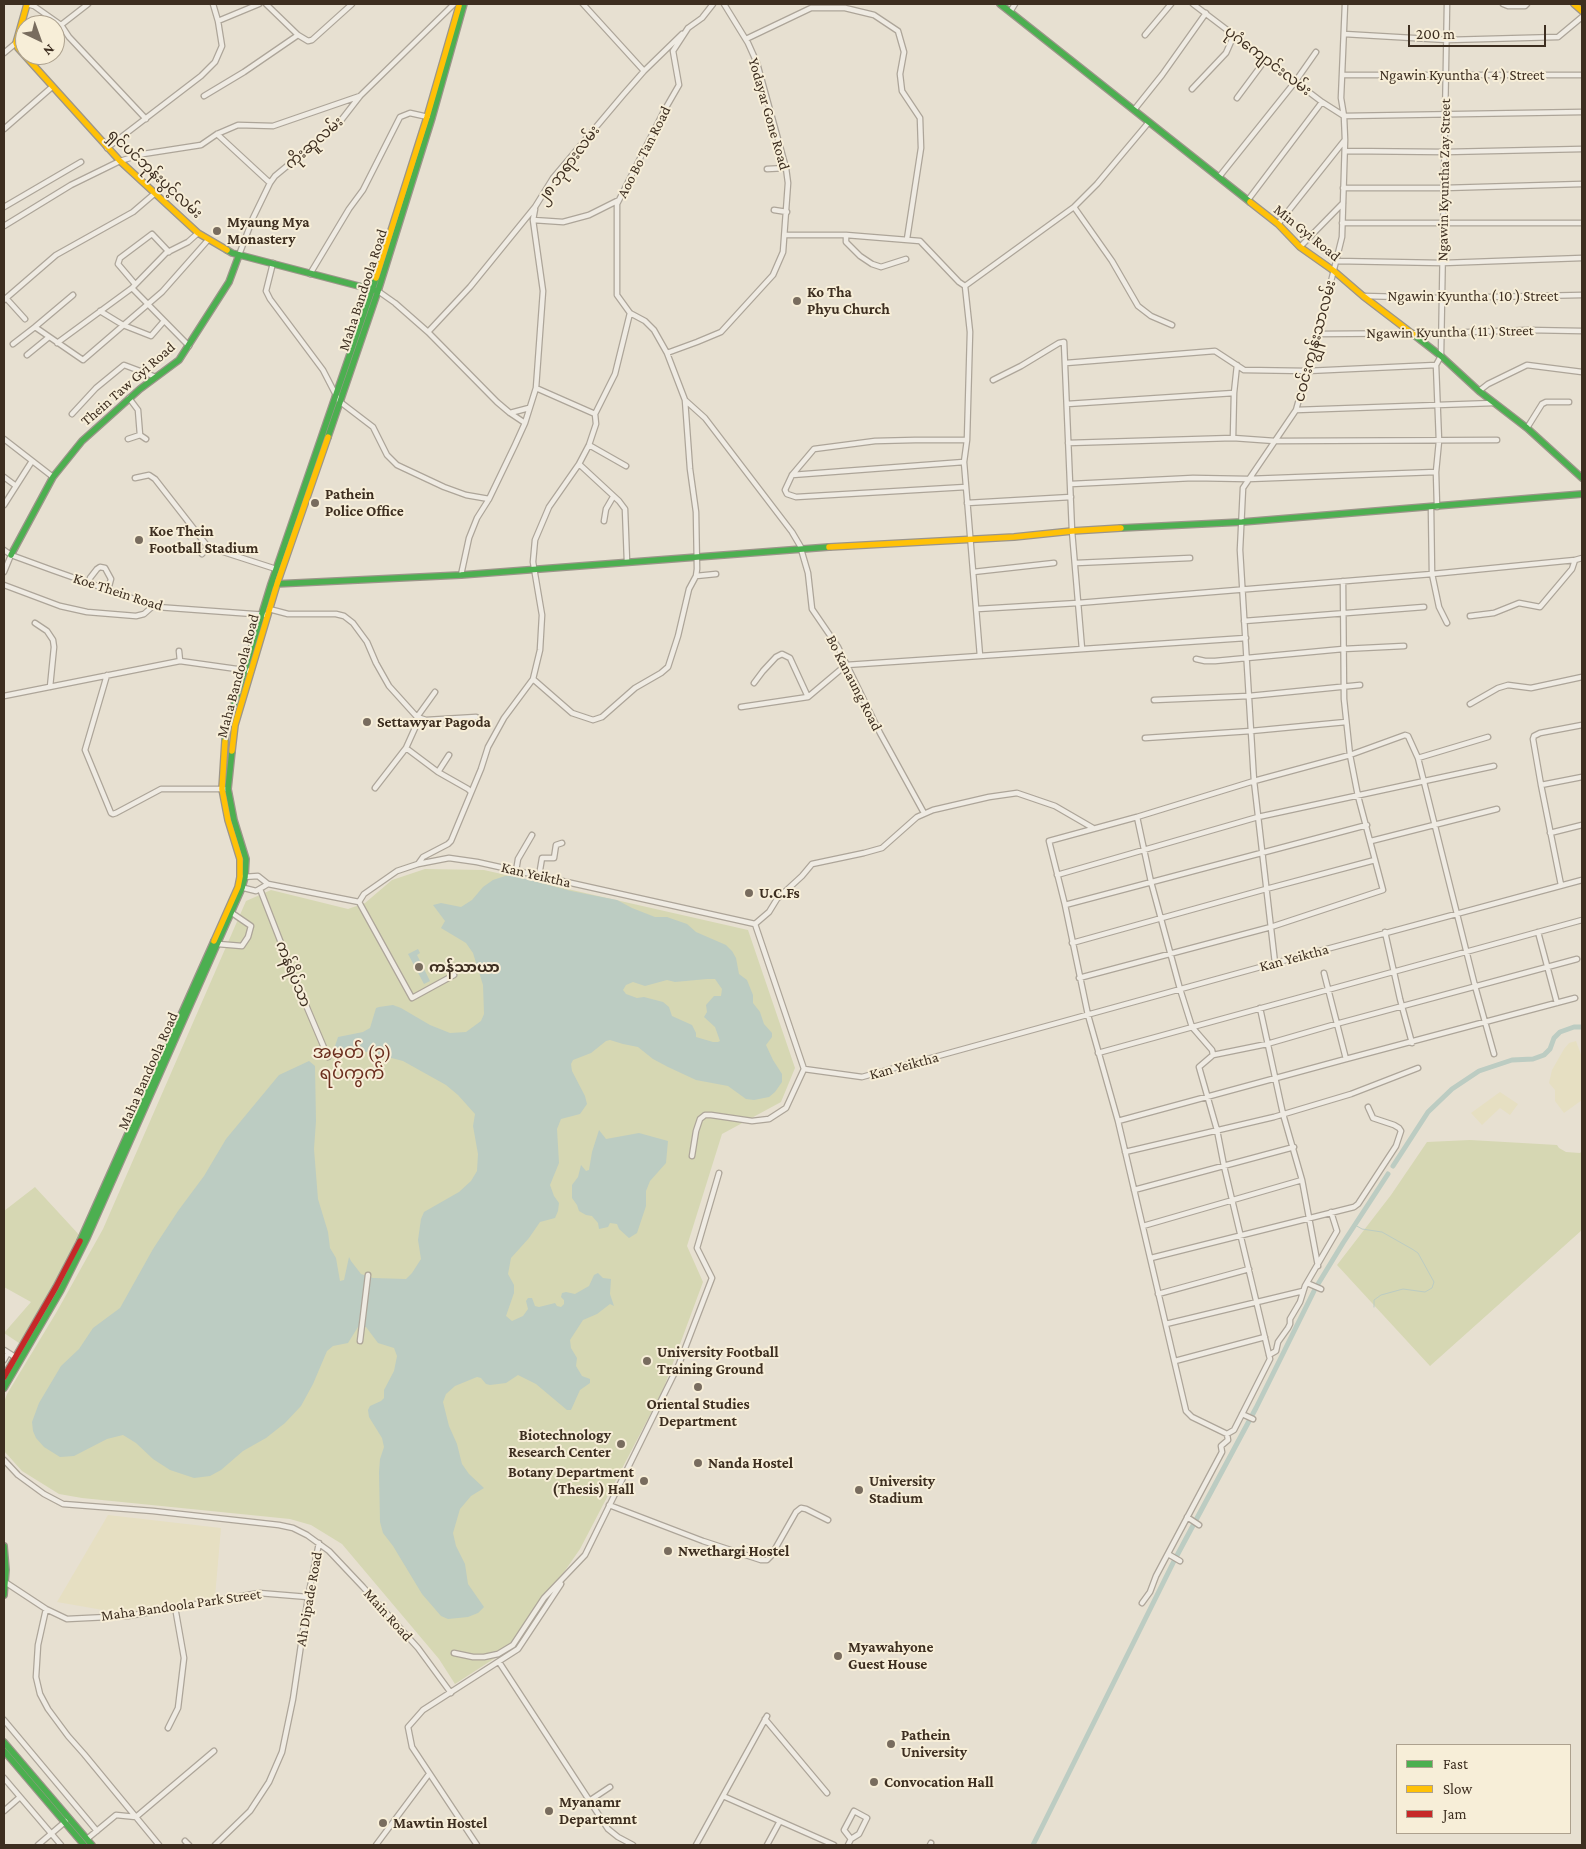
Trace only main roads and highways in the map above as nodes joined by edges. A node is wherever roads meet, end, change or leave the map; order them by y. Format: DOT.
graph roads {
  1 [pos="27,4"];
  2 [pos="462,4"];
  3 [pos="1000,4"];
  4 [pos="1574,4"];
  5 [pos="1582,10"];
  6 [pos="239,255"];
  7 [pos="375,291"];
  8 [pos="338,398"];
  9 [pos="1582,478"];
  10 [pos="1582,494"];
  11 [pos="11,555"];
  12 [pos="274,584"];
  13 [pos="266,613"];
  14 [pos="240,887"];
  15 [pos="4,1376"];
  16 [pos="4,1388"];
  17 [pos="4,1546"];
  18 [pos="5,1582"];
  19 [pos="4,1595"];
  20 [pos="4,1742"];
  21 [pos="4,1751"];
  22 [pos="67,1820"];
  23 [pos="86,1842"];
  24 [pos="92,1845"];
  1 -- 6 [label="main road, ရှင်ပင်ဘုန်းပွင့်လမ်း"];
  2 -- 7 [label="main road, Maha Bandoola Road"];
  3 -- 9 [label="main road, Min Gyi Road"];
  4 -- 5 [label="main road"];
  6 -- 7 [label="main road, ရှင်ပင်ဘုန်းပွင့်လမ်း"];
  6 -- 11 [label="main road, Thein Taw Gyi Road"];
  7 -- 8 [label="main road, Maha Bandoola Road"];
  8 -- 12 [label="main road, Maha Bandoola Road"];
  8 -- 12 [label="main road, Maha Bandoola Road"];
  10 -- 12 [label="main road"];
  12 -- 13 [label="main road, Maha Bandoola Road"];
  12 -- 13 [label="main road, Maha Bandoola Road"];
  13 -- 14 [label="main road, Maha Bandoola Road"];
  14 -- 15 [label="main road, Maha Bandoola Road"];
  14 -- 16 [label="main road, Maha Bandoola Road"];
  17 -- 18 [label="main road"];
  18 -- 19 [label="main road"];
  20 -- 22 [label="main road"];
  21 -- 22 [label="main road"];
  22 -- 23 [label="main road"];
  23 -- 24 [label="main road"];
}
